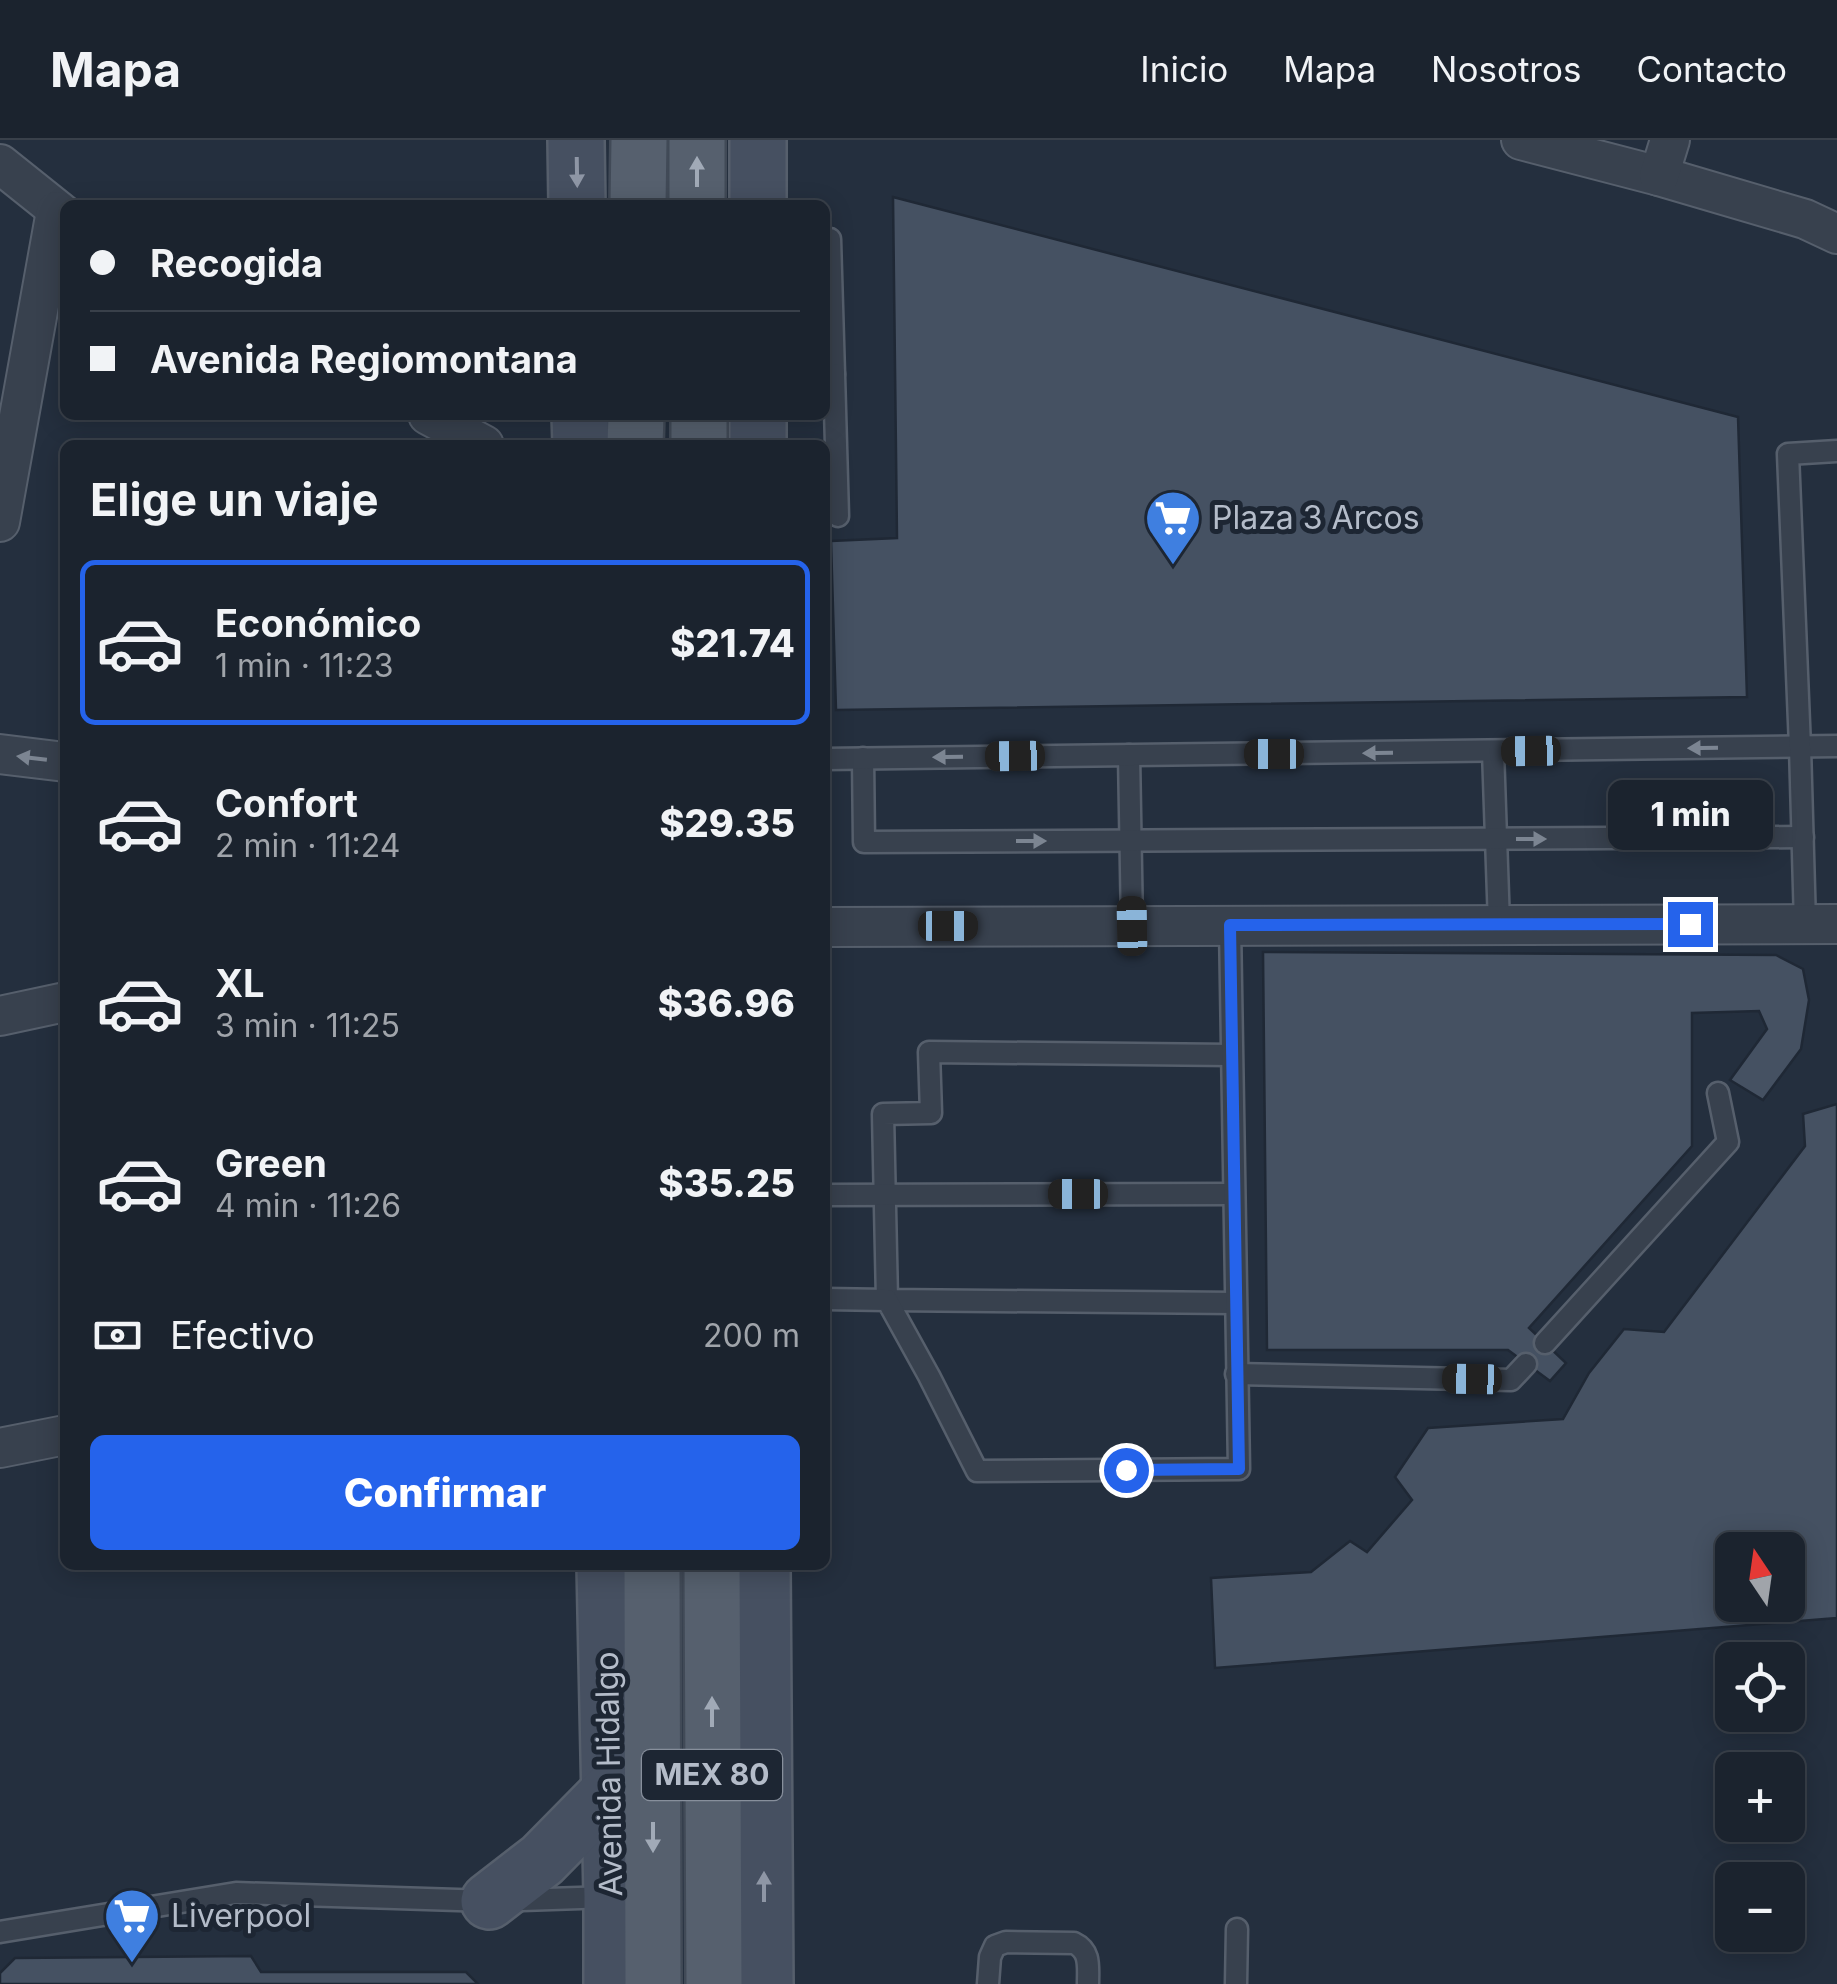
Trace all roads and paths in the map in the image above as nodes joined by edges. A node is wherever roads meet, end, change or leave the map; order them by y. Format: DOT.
graph roads {
  1 [pos="576,140"];
  2 [pos="639,140"];
  3 [pos="697,140"];
  4 [pos="758,140"];
  5 [pos="1520,140"];
  6 [pos="1670,140"];
  7 [pos="0,164"];
  8 [pos="1659,176"];
  9 [pos="577,200"];
  10 [pos="638,200"];
  11 [pos="698,200"];
  12 [pos="758,200"];
  13 [pos="60,213"];
  14 [pos="1837,234"];
  15 [pos="830,390"];
  16 [pos="437,420"];
  17 [pos="475,440"];
  18 [pos="1837,452"];
  19 [pos="838,516"];
  20 [pos="0,522"];
  21 [pos="1837,746"];
  22 [pos="1800,747"];
  23 [pos="1493,751"];
  24 [pos="0,754"];
  25 [pos="1129,755"];
  26 [pos="863,758"];
  27 [pos="830,759"];
  28 [pos="60,761"];
  29 [pos="1803,837"];
  30 [pos="1496,839"];
  31 [pos="1130,841"];
  32 [pos="1500,924"];
  33 [pos="1821,924"];
  34 [pos="1230,925"];
  35 [pos="1132,926"];
  36 [pos="830,927"];
  37 [pos="60,1003"];
  38 [pos="0,1016"];
  39 [pos="1232,1055"];
  40 [pos="1718,1093"];
  41 [pos="830,1194"];
  42 [pos="884,1194"];
  43 [pos="1234,1194"];
  44 [pos="830,1299"];
  45 [pos="886,1300"];
  46 [pos="1235,1302"];
  47 [pos="1545,1343"];
  48 [pos="1526,1364"];
  49 [pos="1236,1374"];
  50 [pos="60,1436"];
  51 [pos="0,1448"];
  52 [pos="712,1570"];
  53 [pos="762,1570"];
  54 [pos="629,1573"];
  55 [pos="610,1792"];
  56 [pos="632,1899"];
  57 [pos="489,1901"];
  58 [pos="1238,1930"];
  59 [pos="0,1932"];
  60 [pos="620,1983"];
  61 [pos="714,1984"];
  62 [pos="764,1984"];
  63 [pos="988,1984"];
  64 [pos="1088,1984"];
  65 [pos="1236,1984"];
  1 -- 9 [label="street, one-way"];
  2 -- 10 [label="main road"];
  11 -- 3 [label="main road, one-way"];
  4 -- 12 [label="street"];
  5 -- 8 [label="street"];
  6 -- 8 [label="street"];
  7 -- 13 [label="street"];
  8 -- 14 [label="street"];
  13 -- 20 [label="street"];
  15 -- 19 [label="lane"];
  16 -- 17 [label="street"];
  18 -- 22 [label="lane"];
  21 -- 22 [label="lane"];
  22 -- 23 [label="lane, one-way"];
  22 -- 29 [label="lane"];
  23 -- 25 [label="lane, one-way"];
  23 -- 30 [label="lane"];
  28 -- 24 [label="street, one-way"];
  25 -- 26 [label="lane, one-way"];
  25 -- 31 [label="lane"];
  26 -- 27 [label="lane"];
  26 -- 31 [label="lane, one-way"];
  30 -- 29 [label="lane, one-way"];
  29 -- 33 [label="lane"];
  30 -- 31 [label="lane"];
  30 -- 32 [label="lane"];
  31 -- 35 [label="lane"];
  32 -- 33 [label="street"];
  32 -- 34 [label="street"];
  34 -- 35 [label="street"];
  34 -- 39 [label="lane"];
  35 -- 36 [label="street"];
  37 -- 38 [label="street"];
  39 -- 42 [label="lane"];
  39 -- 43 [label="lane"];
  40 -- 47 [label="lane"];
  41 -- 42 [label="lane"];
  42 -- 43 [label="lane"];
  42 -- 45 [label="lane"];
  43 -- 46 [label="lane"];
  44 -- 45 [label="lane"];
  45 -- 46 [label="lane"];
  45 -- 49 [label="lane"];
  46 -- 49 [label="lane"];
  48 -- 49 [label="lane"];
  50 -- 51 [label="street"];
  61 -- 52 [label="main road, MEX 80, one-way"];
  62 -- 53 [label="street, one-way"];
  54 -- 55 [label="street, Avenida Hidalgo"];
  54 -- 56 [label="main road, MEX 80, one-way"];
  55 -- 56 [label="street, Avenida Hidalgo"];
  55 -- 57 [label="street"];
  56 -- 57 [label="lane"];
  56 -- 60 [label="main road, MEX 80"];
  57 -- 59 [label="lane"];
  58 -- 65 [label="lane"];
  63 -- 64 [label="lane"];
}
